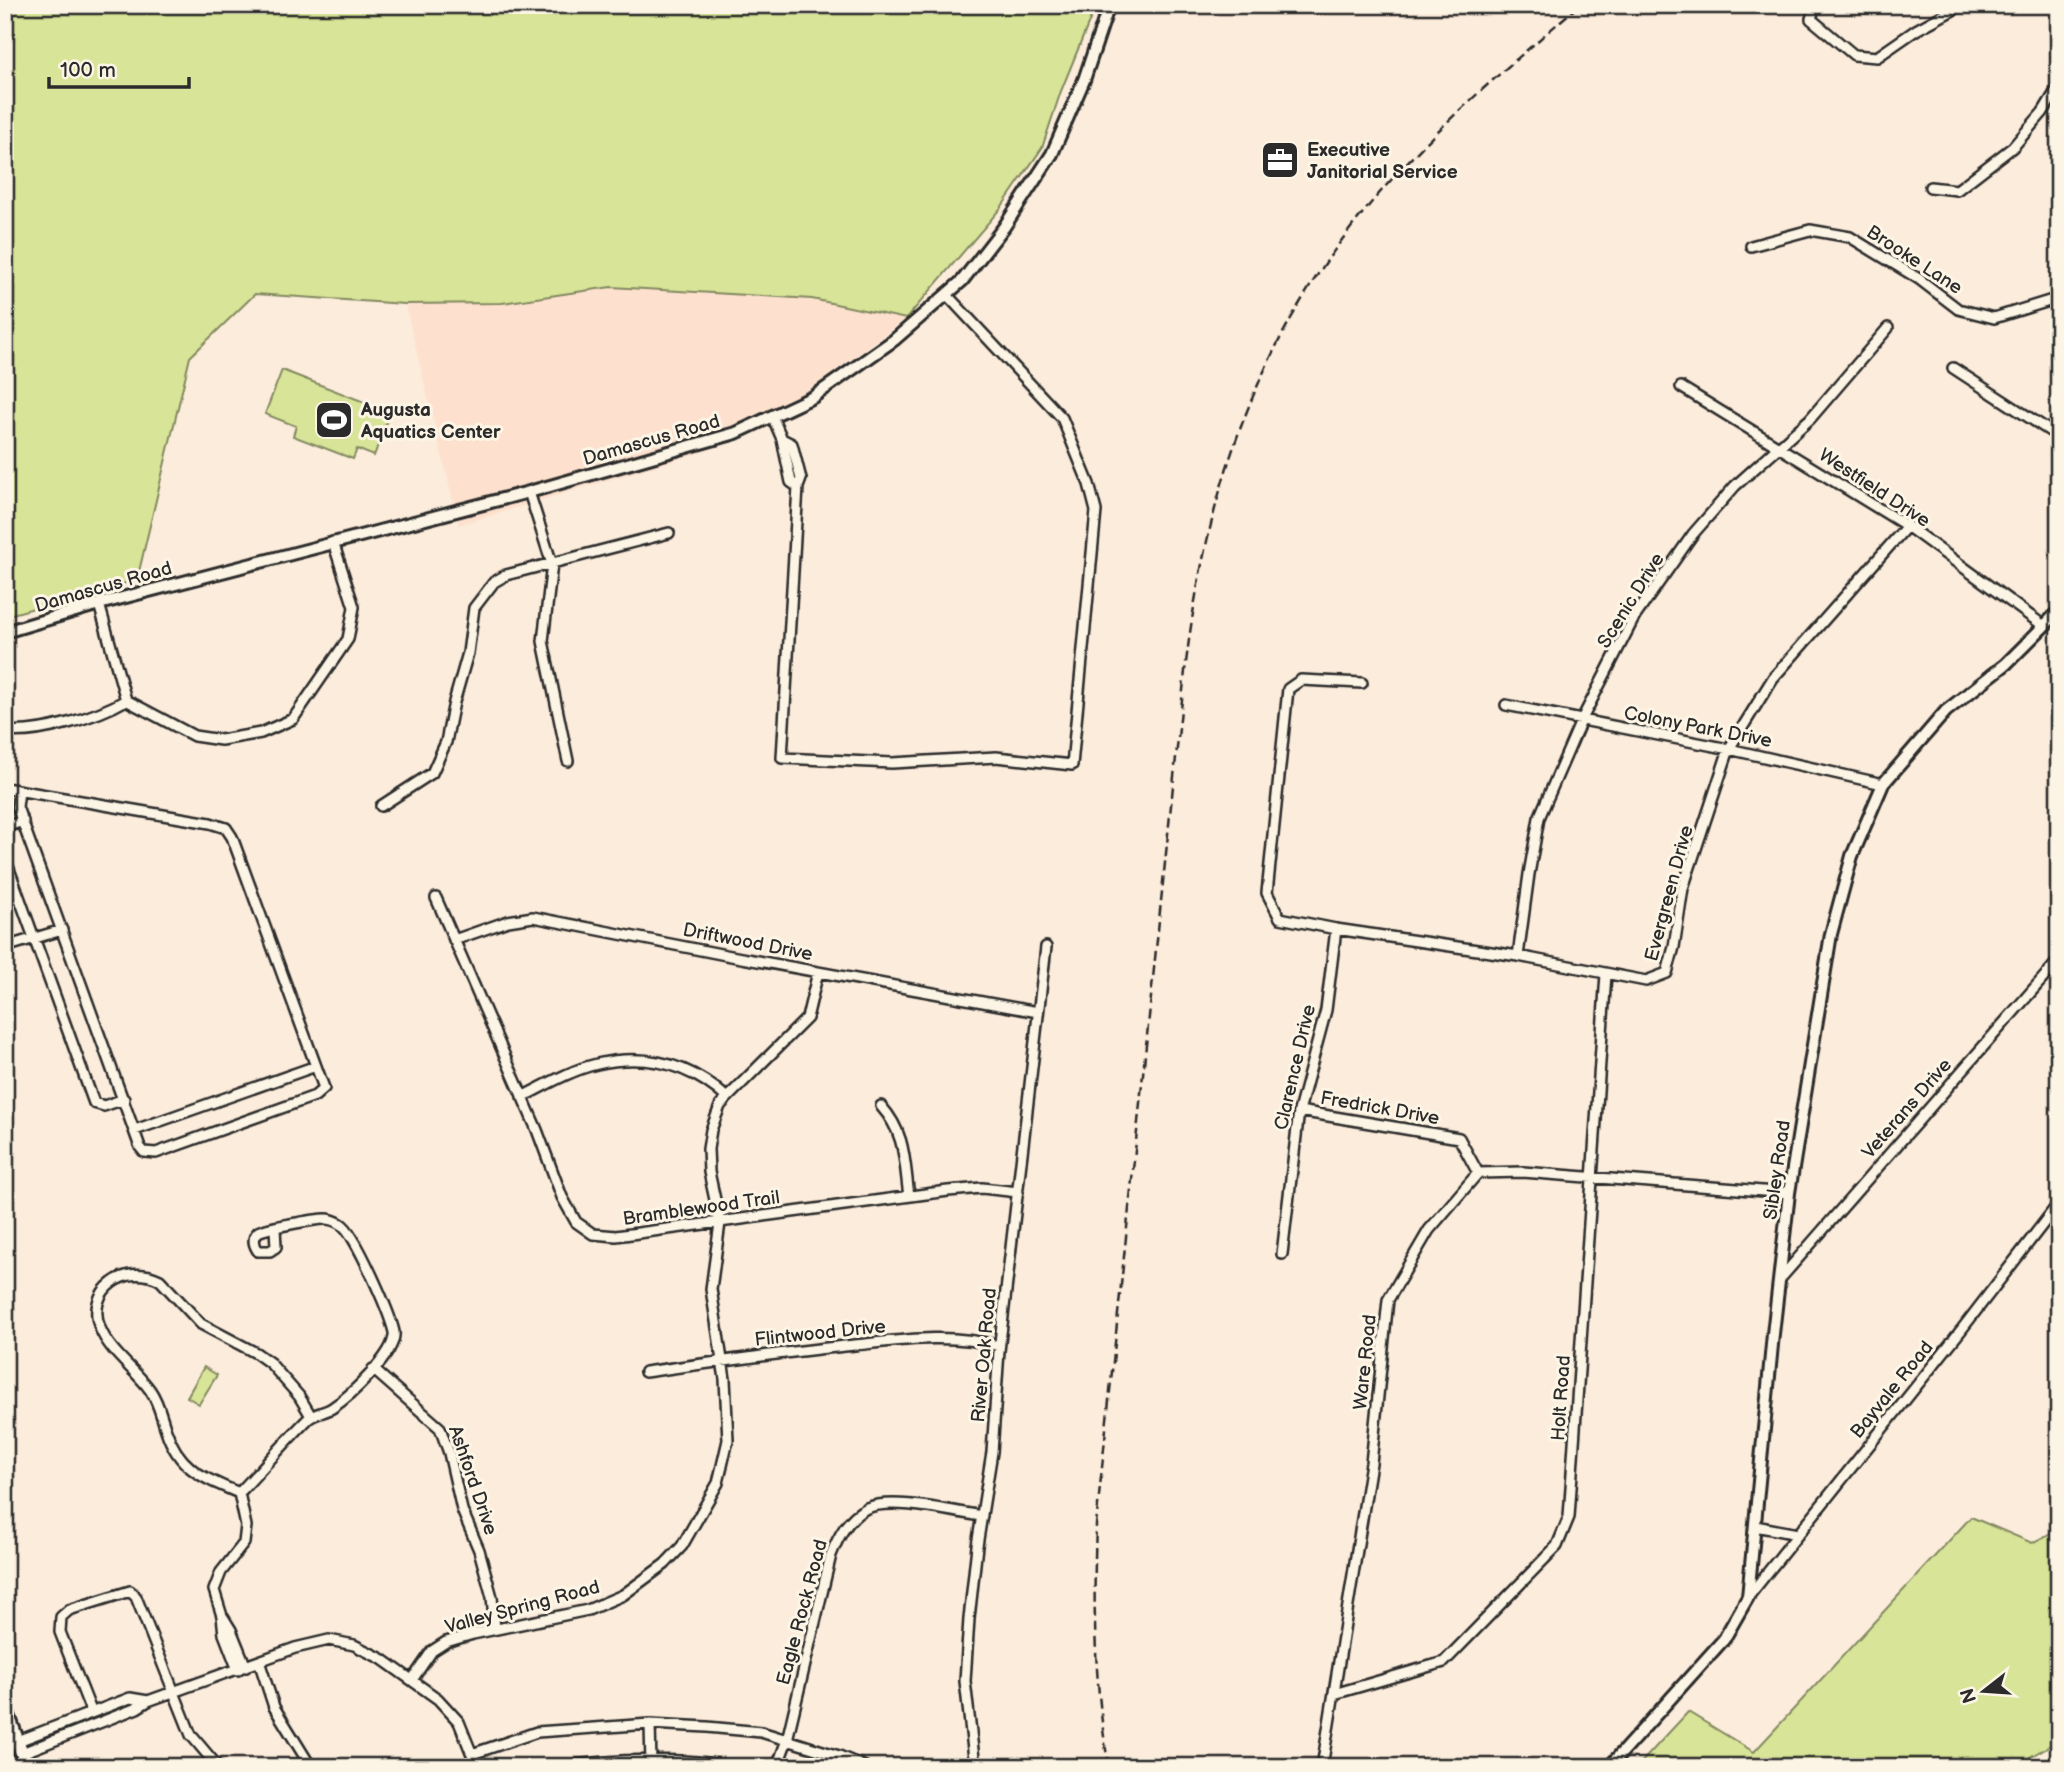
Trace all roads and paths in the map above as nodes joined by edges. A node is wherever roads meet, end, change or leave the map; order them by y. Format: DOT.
graph roads {
  1 [pos="1110,5"];
  2 [pos="1815,5"];
  3 [pos="1962,5"];
  4 [pos="2059,86"];
  5 [pos="1930,187"];
  6 [pos="1751,246"];
  7 [pos="947,295"];
  8 [pos="2059,298"];
  9 [pos="1888,328"];
  10 [pos="1953,368"];
  11 [pos="1682,387"];
  12 [pos="772,416"];
  13 [pos="2059,437"];
  14 [pos="1780,447"];
  15 [pos="529,492"];
  16 [pos="1907,526"];
  17 [pos="669,533"];
  18 [pos="333,542"];
  19 [pos="552,564"];
  20 [pos="99,604"];
  21 [pos="2059,611"];
  22 [pos="2044,626"];
  23 [pos="5,632"];
  24 [pos="1362,683"];
  25 [pos="125,700"];
  26 [pos="1506,705"];
  27 [pos="1581,721"];
  28 [pos="5,731"];
  29 [pos="1729,749"];
  30 [pos="568,761"];
  31 [pos="5,781"];
  32 [pos="1883,783"];
  33 [pos="5,788"];
  34 [pos="19,791"];
  35 [pos="381,806"];
  36 [pos="23,821"];
  37 [pos="5,827"];
  38 [pos="5,858"];
  39 [pos="436,898"];
  40 [pos="1336,929"];
  41 [pos="62,930"];
  42 [pos="33,939"];
  43 [pos="454,940"];
  44 [pos="5,947"];
  45 [pos="1046,947"];
  46 [pos="1518,956"];
  47 [pos="2059,960"];
  48 [pos="818,972"];
  49 [pos="1606,974"];
  50 [pos="1038,1012"];
  51 [pos="316,1066"];
  52 [pos="523,1097"];
  53 [pos="727,1098"];
  54 [pos="124,1100"];
  55 [pos="881,1106"];
  56 [pos="1299,1111"];
  57 [pos="135,1130"];
  58 [pos="1478,1173"];
  59 [pos="1592,1177"];
  60 [pos="1018,1192"];
  61 [pos="1789,1192"];
  62 [pos="909,1196"];
  63 [pos="2059,1203"];
  64 [pos="720,1223"];
  65 [pos="275,1228"];
  66 [pos="1282,1254"];
  67 [pos="1780,1279"];
  68 [pos="999,1346"];
  69 [pos="722,1361"];
  70 [pos="373,1370"];
  71 [pos="645,1372"];
  72 [pos="311,1416"];
  73 [pos="239,1493"];
  74 [pos="982,1516"];
  75 [pos="1755,1526"];
  76 [pos="1798,1534"];
  77 [pos="1748,1597"];
  78 [pos="495,1629"];
  79 [pos="259,1661"];
  80 [pos="242,1668"];
  81 [pos="412,1680"];
  82 [pos="173,1691"];
  83 [pos="1334,1694"];
  84 [pos="148,1701"];
  85 [pos="5,1707"];
  86 [pos="91,1712"];
  87 [pos="650,1724"];
  88 [pos="787,1740"];
  89 [pos="20,1747"];
  90 [pos="472,1754"];
  91 [pos="651,1764"];
  92 [pos="27,1767"];
  93 [pos="218,1767"];
  94 [pos="311,1767"];
  95 [pos="477,1767"];
  96 [pos="561,1767"];
  97 [pos="735,1767"];
  98 [pos="777,1767"];
  99 [pos="864,1767"];
  100 [pos="975,1767"];
  101 [pos="1322,1767"];
  102 [pos="1609,1767"];
  1 -- 7 [label="street, Damascus Road"];
  2 -- 3 [label="street"];
  4 -- 5 [label="street"];
  6 -- 8 [label="street, Brooke Lane"];
  7 -- 12 [label="street, Damascus Road"];
  7 -- 12 [label="street"];
  9 -- 14 [label="street, Scenic Drive"];
  10 -- 13 [label="street"];
  11 -- 14 [label="street, Westfield Drive"];
  12 -- 15 [label="street, Damascus Road"];
  14 -- 16 [label="street, Westfield Drive"];
  14 -- 27 [label="street, Scenic Drive"];
  15 -- 18 [label="street, Damascus Road"];
  15 -- 19 [label="street"];
  16 -- 22 [label="street, Westfield Drive"];
  16 -- 29 [label="street, Evergreen Drive"];
  17 -- 19 [label="street"];
  18 -- 20 [label="street, Damascus Road"];
  18 -- 25 [label="street"];
  19 -- 30 [label="street"];
  19 -- 35 [label="street"];
  20 -- 23 [label="street, Damascus Road"];
  20 -- 25 [label="street"];
  21 -- 22 [label="street, Sibley Road"];
  22 -- 32 [label="street, Sibley Road"];
  24 -- 40 [label="street, Evergreen Drive"];
  25 -- 28 [label="street"];
  26 -- 27 [label="street, Colony Park Drive"];
  27 -- 29 [label="street, Colony Park Drive"];
  27 -- 46 [label="street, Scenic Drive"];
  29 -- 32 [label="street, Colony Park Drive"];
  29 -- 49 [label="street, Evergreen Drive"];
  31 -- 34 [label="street"];
  32 -- 61 [label="street, Sibley Road"];
  33 -- 34 [label="street"];
  34 -- 36 [label="street"];
  34 -- 51 [label="street"];
  36 -- 37 [label="street"];
  36 -- 41 [label="street"];
  38 -- 42 [label="street"];
  39 -- 43 [label="street, Bramblewood Trail"];
  40 -- 46 [label="street, Evergreen Drive"];
  40 -- 56 [label="street, Clarence Drive"];
  41 -- 42 [label="street"];
  41 -- 54 [label="street"];
  42 -- 44 [label="street"];
  42 -- 54 [label="street"];
  43 -- 48 [label="street, Driftwood Drive"];
  43 -- 52 [label="street, Bramblewood Trail"];
  45 -- 50 [label="street, River Oak Road"];
  46 -- 49 [label="street, Evergreen Drive"];
  47 -- 67 [label="street, Veterans Drive"];
  48 -- 50 [label="street, Driftwood Drive"];
  48 -- 53 [label="street, Valley Spring Road"];
  49 -- 59 [label="street, Holt Road"];
  50 -- 60 [label="street, River Oak Road"];
  51 -- 57 [label="street"];
  51 -- 57 [label="street"];
  52 -- 53 [label="street"];
  52 -- 64 [label="street, Bramblewood Trail"];
  53 -- 64 [label="street, Valley Spring Road"];
  54 -- 57 [label="street"];
  55 -- 62 [label="street"];
  56 -- 58 [label="street, Fredrick Drive"];
  56 -- 66 [label="street, Clarence Drive"];
  58 -- 59 [label="street"];
  58 -- 83 [label="street, Ware Road"];
  59 -- 61 [label="street"];
  59 -- 83 [label="street, Holt Road"];
  60 -- 62 [label="street, Bramblewood Trail"];
  60 -- 68 [label="street, River Oak Road"];
  61 -- 67 [label="street, Sibley Road"];
  62 -- 64 [label="street, Bramblewood Trail"];
  63 -- 76 [label="street, Bayvale Road"];
  64 -- 69 [label="street, Valley Spring Road"];
  65 -- 70 [label="street"];
  67 -- 75 [label="street, Sibley Road"];
  68 -- 69 [label="street, Flintwood Drive"];
  68 -- 74 [label="street, River Oak Road"];
  69 -- 71 [label="street, Flintwood Drive"];
  69 -- 78 [label="street, Valley Spring Road"];
  70 -- 72 [label="street"];
  70 -- 78 [label="street, Ashford Drive"];
  72 -- 73 [label="street"];
  72 -- 73 [label="street"];
  73 -- 80 [label="street"];
  74 -- 88 [label="street, Eagle Rock Road"];
  74 -- 100 [label="street, River Oak Road"];
  75 -- 76 [label="street"];
  75 -- 77 [label="street, Sibley Road"];
  76 -- 77 [label="street, Bayvale Road"];
  77 -- 102 [label="street, Sibley Road"];
  78 -- 81 [label="street, Valley Spring Road"];
  79 -- 80 [label="street"];
  79 -- 81 [label="street"];
  79 -- 94 [label="street"];
  80 -- 82 [label="street"];
  81 -- 90 [label="street"];
  82 -- 84 [label="street"];
  82 -- 86 [label="street"];
  82 -- 93 [label="street"];
  83 -- 101 [label="street, Ware Road"];
  84 -- 86 [label="street"];
  84 -- 89 [label="street"];
  85 -- 89 [label="main road"];
  86 -- 89 [label="street"];
  87 -- 88 [label="street"];
  87 -- 90 [label="street"];
  87 -- 91 [label="street"];
  88 -- 98 [label="street, Eagle Rock Road"];
  88 -- 99 [label="street"];
  89 -- 92 [label="main road"];
  90 -- 95 [label="street"];
  91 -- 96 [label="street"];
  91 -- 97 [label="street"];
}
